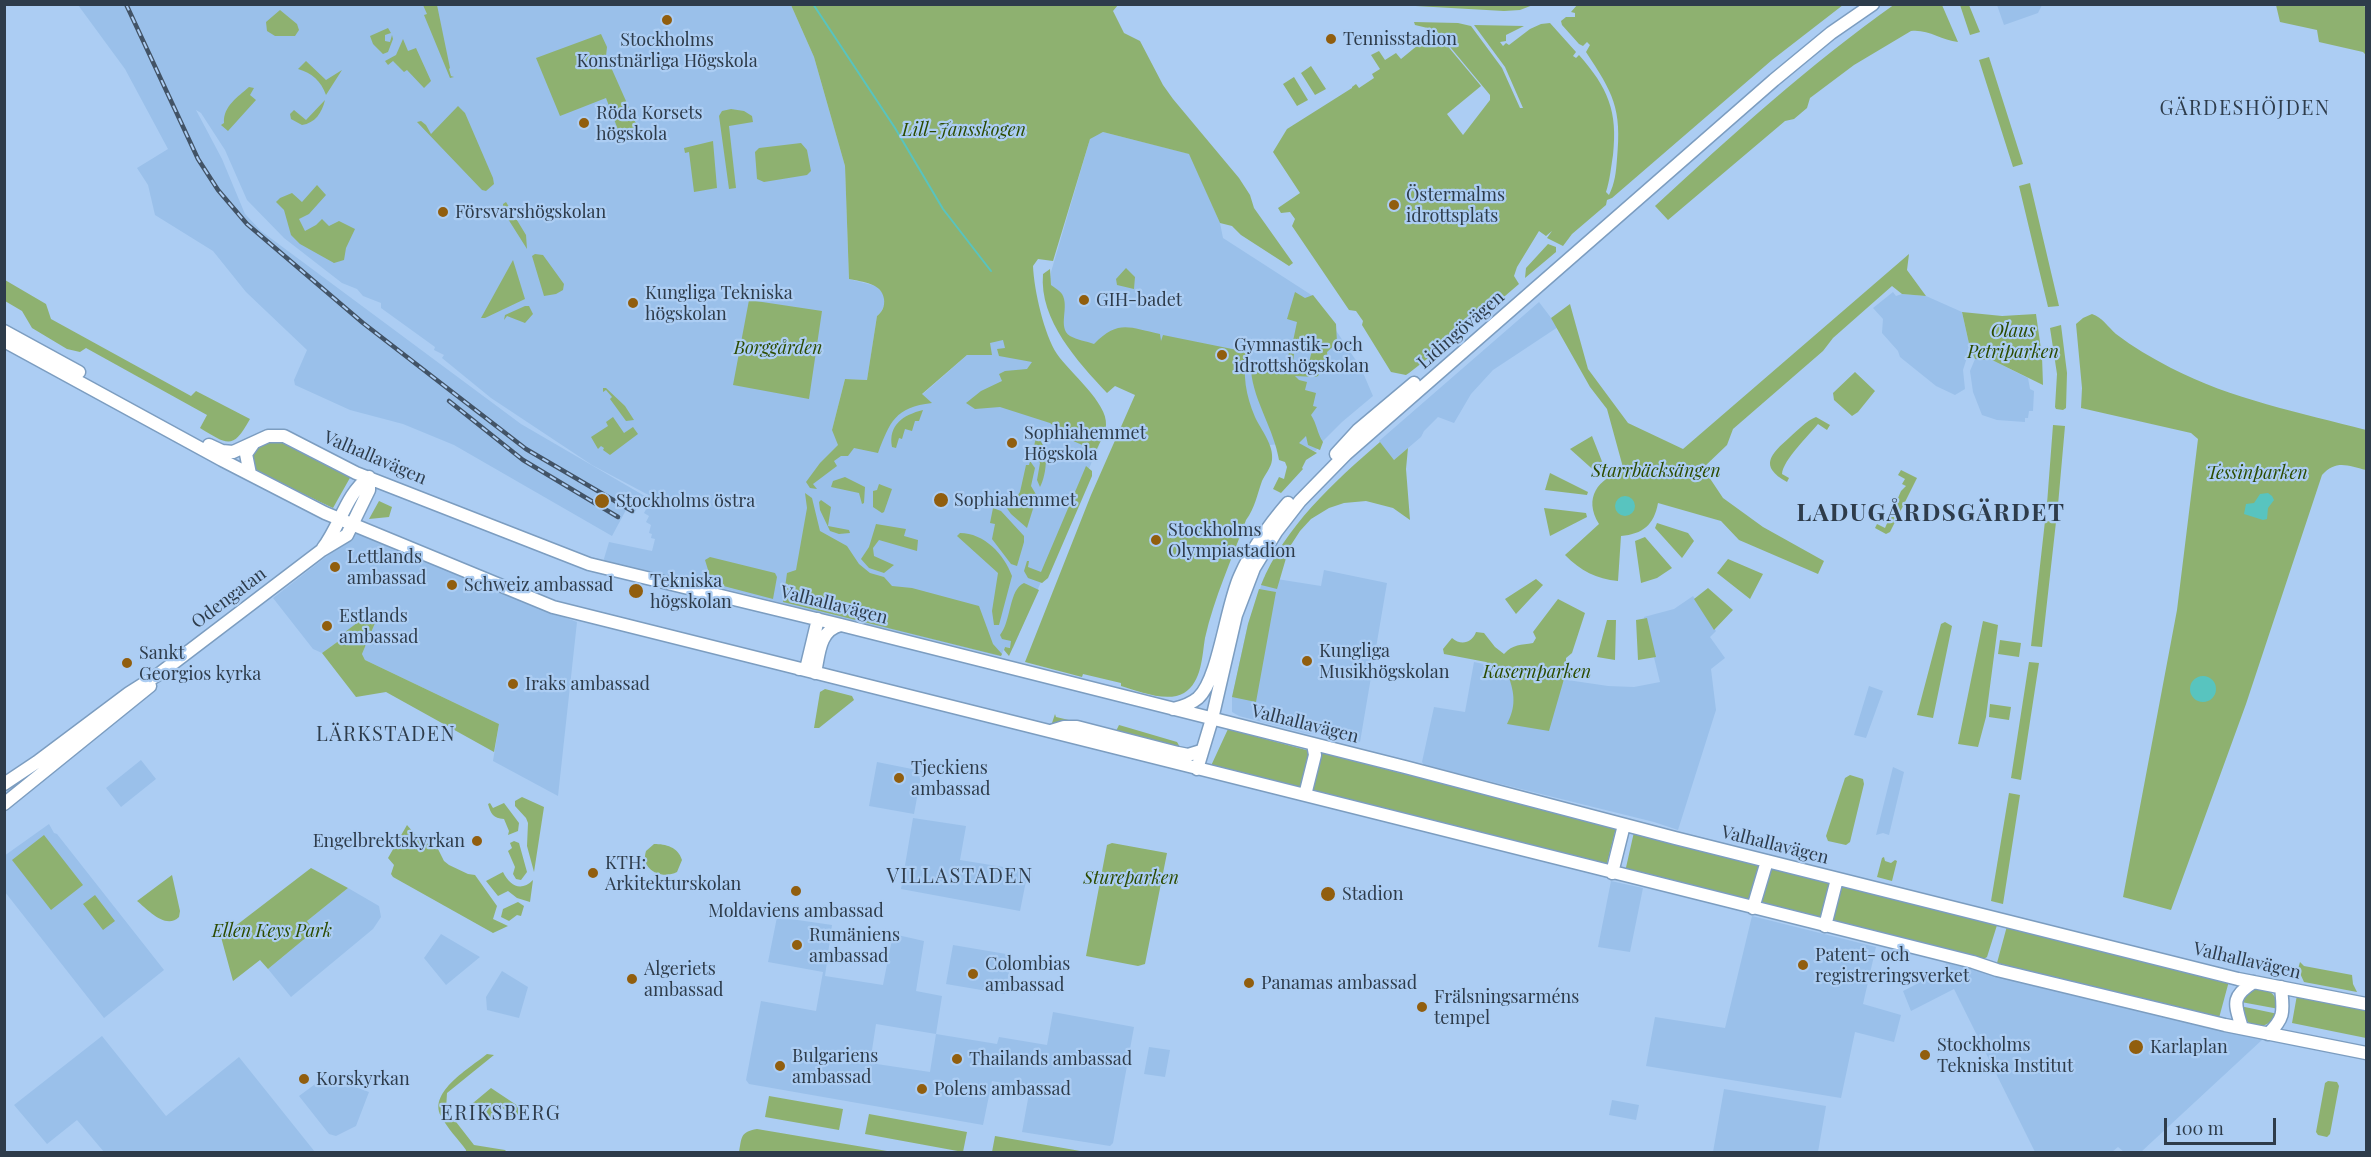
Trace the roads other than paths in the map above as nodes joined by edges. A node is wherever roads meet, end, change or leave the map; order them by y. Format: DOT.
graph roads {
  1 [pos="1857,4"];
  2 [pos="1873,4"];
  3 [pos="4,331"];
  4 [pos="4,341"];
  5 [pos="1398,403"];
  6 [pos="253,444"];
  7 [pos="250,474"];
  8 [pos="369,477"];
  9 [pos="347,521"];
  10 [pos="818,619"];
  11 [pos="842,625"];
  12 [pos="799,669"];
  13 [pos="815,673"];
  14 [pos="159,674"];
  15 [pos="1173,709"];
  16 [pos="1212,719"];
  17 [pos="1048,731"];
  18 [pos="1313,744"];
  19 [pos="1201,751"];
  20 [pos="1197,769"];
  21 [pos="4,784"];
  22 [pos="1305,795"];
  23 [pos="4,804"];
  24 [pos="1624,825"];
  25 [pos="1767,861"];
  26 [pos="1611,873"];
  27 [pos="1837,879"];
  28 [pos="1753,908"];
  29 [pos="1825,926"];
  30 [pos="2254,982"];
  31 [pos="2281,987"];
  32 [pos="2367,1004"];
  33 [pos="2242,1028"];
  34 [pos="2268,1034"];
  35 [pos="2367,1053"];
  1 -- 5 [label="main road, Lidingövägen"];
  2 -- 5 [label="main road, Lidingövägen"];
  3 -- 6 [label="main road, Valhallavägen"];
  4 -- 7 [label="main road"];
  5 -- 15 [label="main road, Lidingövägen"];
  5 -- 16 [label="main road, Lidingövägen"];
  6 -- 7 [label="main road"];
  6 -- 8 [label="main road, Valhallavägen"];
  7 -- 9 [label="main road"];
  8 -- 9 [label="main road, Odengatan"];
  8 -- 10 [label="main road, Valhallavägen"];
  9 -- 12 [label="main road"];
  9 -- 14 [label="main road, Odengatan"];
  10 -- 11 [label="main road, Valhallavägen"];
  10 -- 12 [label="main road"];
  11 -- 13 [label="main road"];
  11 -- 15 [label="main road, Valhallavägen"];
  12 -- 13 [label="main road"];
  13 -- 17 [label="main road"];
  14 -- 21 [label="main road, Odengatan"];
  14 -- 23 [label="main road, Odengatan"];
  15 -- 16 [label="main road, Valhallavägen"];
  16 -- 18 [label="main road, Valhallavägen"];
  16 -- 19 [label="main road, Lidingövägen"];
  17 -- 19 [label="main road"];
  17 -- 20 [label="main road"];
  18 -- 22 [label="main road"];
  18 -- 24 [label="main road, Valhallavägen"];
  19 -- 20 [label="main road, Lidingövägen"];
  20 -- 22 [label="main road"];
  22 -- 26 [label="main road"];
  24 -- 25 [label="main road, Valhallavägen"];
  24 -- 26 [label="main road"];
  25 -- 27 [label="main road, Valhallavägen"];
  25 -- 28 [label="main road"];
  26 -- 28 [label="main road"];
  27 -- 29 [label="main road"];
  27 -- 30 [label="main road, Valhallavägen"];
  28 -- 29 [label="main road"];
  29 -- 33 [label="main road"];
  30 -- 31 [label="main road, Valhallavägen"];
  30 -- 33 [label="main road"];
  31 -- 32 [label="main road, Valhallavägen"];
  31 -- 34 [label="main road"];
  33 -- 34 [label="main road"];
  34 -- 35 [label="main road"];
}
